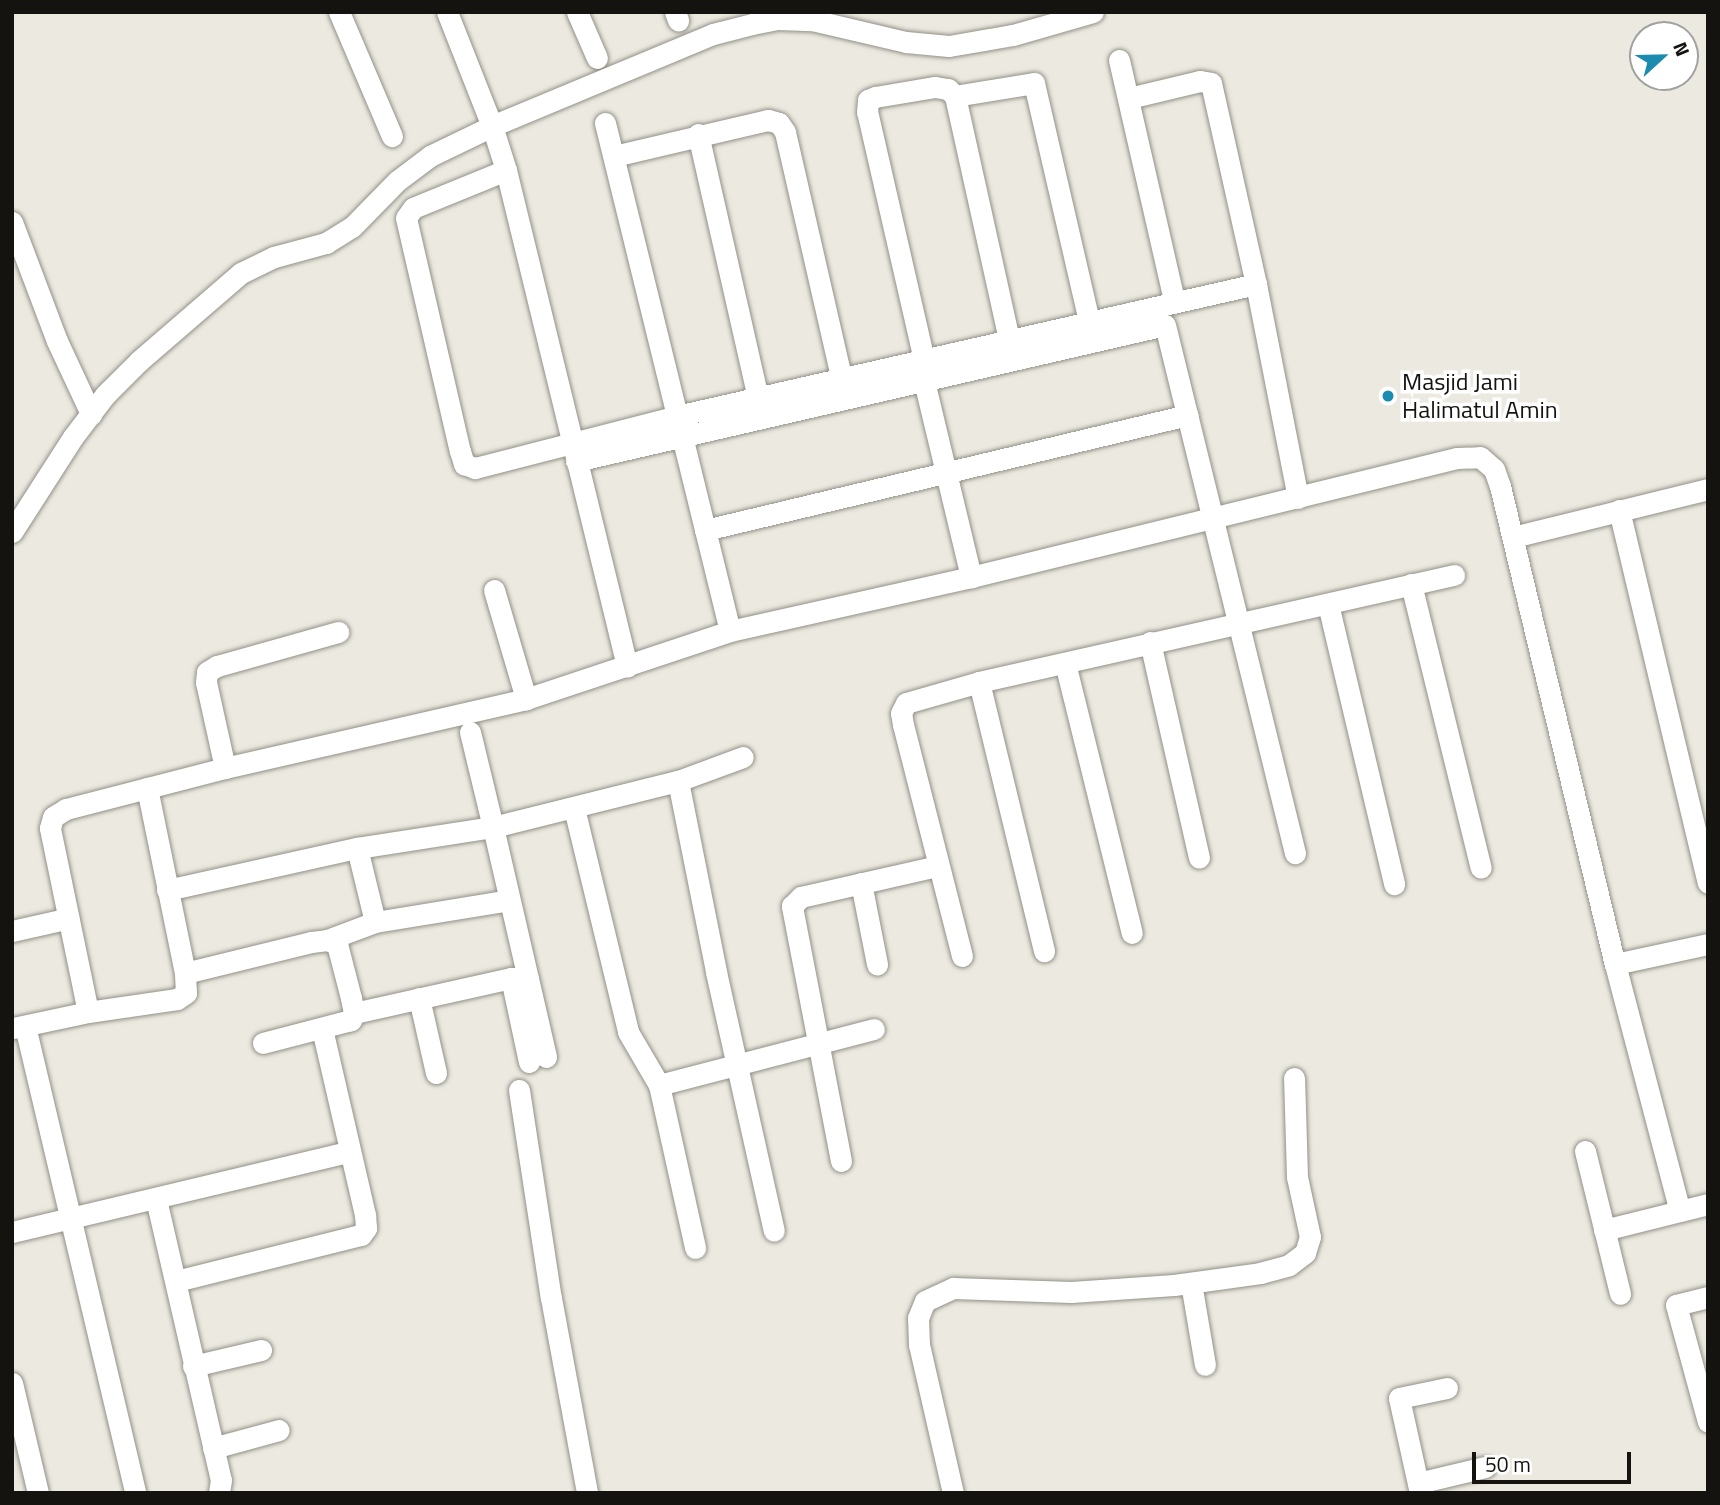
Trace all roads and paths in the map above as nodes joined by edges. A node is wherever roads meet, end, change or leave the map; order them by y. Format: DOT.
graph roads {
  1 [pos="339,12"];
  2 [pos="577,12"];
  3 [pos="1093,12"];
  4 [pos="452,14"];
  5 [pos="597,58"];
  6 [pos="1119,60"];
  7 [pos="955,96"];
  8 [pos="1129,98"];
  9 [pos="605,123"];
  10 [pos="492,126"];
  11 [pos="698,134"];
  12 [pos="391,135"];
  13 [pos="614,156"];
  14 [pos="506,170"];
  15 [pos="12,222"];
  16 [pos="1258,293"];
  17 [pos="1174,301"];
  18 [pos="1089,321"];
  19 [pos="1009,340"];
  20 [pos="924,370"];
  21 [pos="842,380"];
  22 [pos="758,398"];
  23 [pos="91,414"];
  24 [pos="1187,415"];
  25 [pos="679,426"];
  26 [pos="574,452"];
  27 [pos="946,471"];
  28 [pos="1706,495"];
  29 [pos="1298,498"];
  30 [pos="1619,510"];
  31 [pos="1213,517"];
  32 [pos="705,530"];
  33 [pos="12,532"];
  34 [pos="1513,537"];
  35 [pos="1454,575"];
  36 [pos="971,577"];
  37 [pos="1410,584"];
  38 [pos="494,590"];
  39 [pos="1328,604"];
  40 [pos="1240,622"];
  41 [pos="730,631"];
  42 [pos="338,632"];
  43 [pos="1150,642"];
  44 [pos="1065,663"];
  45 [pos="627,666"];
  46 [pos="979,682"];
  47 [pos="526,699"];
  48 [pos="470,732"];
  49 [pos="743,757"];
  50 [pos="225,768"];
  51 [pos="678,781"];
  52 [pos="147,788"];
  53 [pos="574,808"];
  54 [pos="493,827"];
  55 [pos="357,848"];
  56 [pos="1295,853"];
  57 [pos="1199,857"];
  58 [pos="937,866"];
  59 [pos="1480,868"];
  60 [pos="861,883"];
  61 [pos="1394,884"];
  62 [pos="1708,884"];
  63 [pos="167,890"];
  64 [pos="509,900"];
  65 [pos="69,918"];
  66 [pos="375,922"];
  67 [pos="12,930"];
  68 [pos="1132,933"];
  69 [pos="327,940"];
  70 [pos="1708,944"];
  71 [pos="1044,951"];
  72 [pos="962,957"];
  73 [pos="877,964"];
  74 [pos="1615,964"];
  75 [pos="185,973"];
  76 [pos="519,979"];
  77 [pos="419,998"];
  78 [pos="88,1012"];
  79 [pos="354,1013"];
  80 [pos="19,1027"];
  81 [pos="322,1029"];
  82 [pos="874,1029"];
  83 [pos="816,1042"];
  84 [pos="263,1043"];
  85 [pos="538,1060"];
  86 [pos="739,1064"];
  87 [pos="436,1073"];
  88 [pos="1294,1077"];
  89 [pos="659,1085"];
  90 [pos="519,1090"];
  91 [pos="1585,1151"];
  92 [pos="349,1152"];
  93 [pos="841,1161"];
  94 [pos="156,1199"];
  95 [pos="1708,1204"];
  96 [pos="1679,1211"];
  97 [pos="71,1221"];
  98 [pos="1604,1230"];
  99 [pos="774,1231"];
  100 [pos="12,1232"];
  101 [pos="695,1248"];
  102 [pos="176,1281"];
  103 [pos="1191,1283"];
  104 [pos="1620,1294"];
  105 [pos="1708,1297"];
  106 [pos="261,1350"];
  107 [pos="1205,1365"];
  108 [pos="194,1366"];
  109 [pos="12,1383"];
  110 [pos="1447,1388"];
  111 [pos="1708,1422"];
  112 [pos="279,1430"];
  113 [pos="213,1448"];
  114 [pos="1485,1467"];
  115 [pos="1419,1488"];
  116 [pos="38,1493"];
  117 [pos="135,1493"];
  118 [pos="219,1493"];
  119 [pos="587,1493"];
  120 [pos="953,1493"];
  1 -- 12 [label="street"];
  2 -- 5 [label="street"];
  3 -- 10 [label="street"];
  4 -- 10 [label="street"];
  6 -- 8 [label="street"];
  7 -- 18 [label="street"];
  7 -- 19 [label="street"];
  7 -- 20 [label="street"];
  8 -- 16 [label="street"];
  8 -- 17 [label="street"];
  9 -- 13 [label="street"];
  10 -- 14 [label="street"];
  10 -- 23 [label="street"];
  11 -- 13 [label="street"];
  11 -- 21 [label="street"];
  11 -- 22 [label="street"];
  13 -- 25 [label="street"];
  14 -- 26 [label="street"];
  14 -- 26 [label="street"];
  15 -- 23 [label="street"];
  16 -- 17 [label="street"];
  16 -- 29 [label="street"];
  17 -- 18 [label="street"];
  18 -- 19 [label="street"];
  19 -- 20 [label="street"];
  20 -- 21 [label="street"];
  20 -- 24 [label="street"];
  20 -- 25 [label="street"];
  20 -- 27 [label="street"];
  21 -- 22 [label="street"];
  22 -- 25 [label="street"];
  23 -- 33 [label="street"];
  24 -- 27 [label="street"];
  24 -- 31 [label="street"];
  25 -- 26 [label="street"];
  25 -- 32 [label="street"];
  26 -- 45 [label="street"];
  27 -- 32 [label="street"];
  27 -- 36 [label="street"];
  28 -- 30 [label="street"];
  29 -- 31 [label="street"];
  29 -- 34 [label="street"];
  30 -- 34 [label="street"];
  30 -- 62 [label="street"];
  31 -- 36 [label="street"];
  31 -- 40 [label="street"];
  32 -- 41 [label="street"];
  34 -- 74 [label="street"];
  35 -- 37 [label="street"];
  36 -- 41 [label="street"];
  37 -- 39 [label="street"];
  37 -- 59 [label="street"];
  38 -- 47 [label="street"];
  39 -- 40 [label="street"];
  39 -- 61 [label="street"];
  40 -- 43 [label="street"];
  40 -- 56 [label="street"];
  41 -- 45 [label="street"];
  42 -- 50 [label="street"];
  43 -- 44 [label="street"];
  43 -- 57 [label="street"];
  44 -- 46 [label="street"];
  44 -- 68 [label="street"];
  45 -- 47 [label="street"];
  46 -- 58 [label="street"];
  46 -- 71 [label="street"];
  47 -- 50 [label="street"];
  48 -- 54 [label="street"];
  49 -- 51 [label="street"];
  50 -- 52 [label="street"];
  51 -- 53 [label="street"];
  51 -- 86 [label="street"];
  52 -- 63 [label="street"];
  52 -- 65 [label="street"];
  53 -- 54 [label="street"];
  53 -- 89 [label="street"];
  54 -- 55 [label="street"];
  54 -- 64 [label="street"];
  55 -- 63 [label="street"];
  55 -- 66 [label="street"];
  58 -- 60 [label="street"];
  58 -- 72 [label="street"];
  60 -- 73 [label="street"];
  60 -- 83 [label="street"];
  63 -- 75 [label="street"];
  64 -- 66 [label="street"];
  64 -- 76 [label="street"];
  65 -- 67 [label="street"];
  65 -- 78 [label="street"];
  66 -- 69 [label="street"];
  69 -- 75 [label="street"];
  69 -- 79 [label="street"];
  70 -- 74 [label="street"];
  74 -- 96 [label="street"];
  75 -- 78 [label="street"];
  76 -- 77 [label="street"];
  76 -- 85 [label="street"];
  77 -- 79 [label="street"];
  77 -- 87 [label="street"];
  78 -- 80 [label="street"];
  79 -- 81 [label="street"];
  80 -- 97 [label="street"];
  81 -- 84 [label="street"];
  81 -- 92 [label="street"];
  82 -- 83 [label="street"];
  83 -- 86 [label="street"];
  83 -- 93 [label="street"];
  86 -- 89 [label="street"];
  86 -- 99 [label="street"];
  88 -- 103 [label="street"];
  89 -- 101 [label="street"];
  90 -- 119 [label="street"];
  91 -- 98 [label="street"];
  92 -- 94 [label="street"];
  92 -- 102 [label="street"];
  94 -- 97 [label="street"];
  94 -- 102 [label="street"];
  95 -- 96 [label="street"];
  96 -- 98 [label="street"];
  97 -- 100 [label="street"];
  97 -- 117 [label="street"];
  98 -- 104 [label="street"];
  102 -- 108 [label="street"];
  103 -- 107 [label="street"];
  103 -- 120 [label="street"];
  105 -- 111 [label="street"];
  106 -- 108 [label="street"];
  108 -- 113 [label="street"];
  109 -- 116 [label="street"];
  110 -- 115 [label="street"];
  112 -- 113 [label="street"];
  113 -- 118 [label="street"];
  114 -- 115 [label="street"];
}
